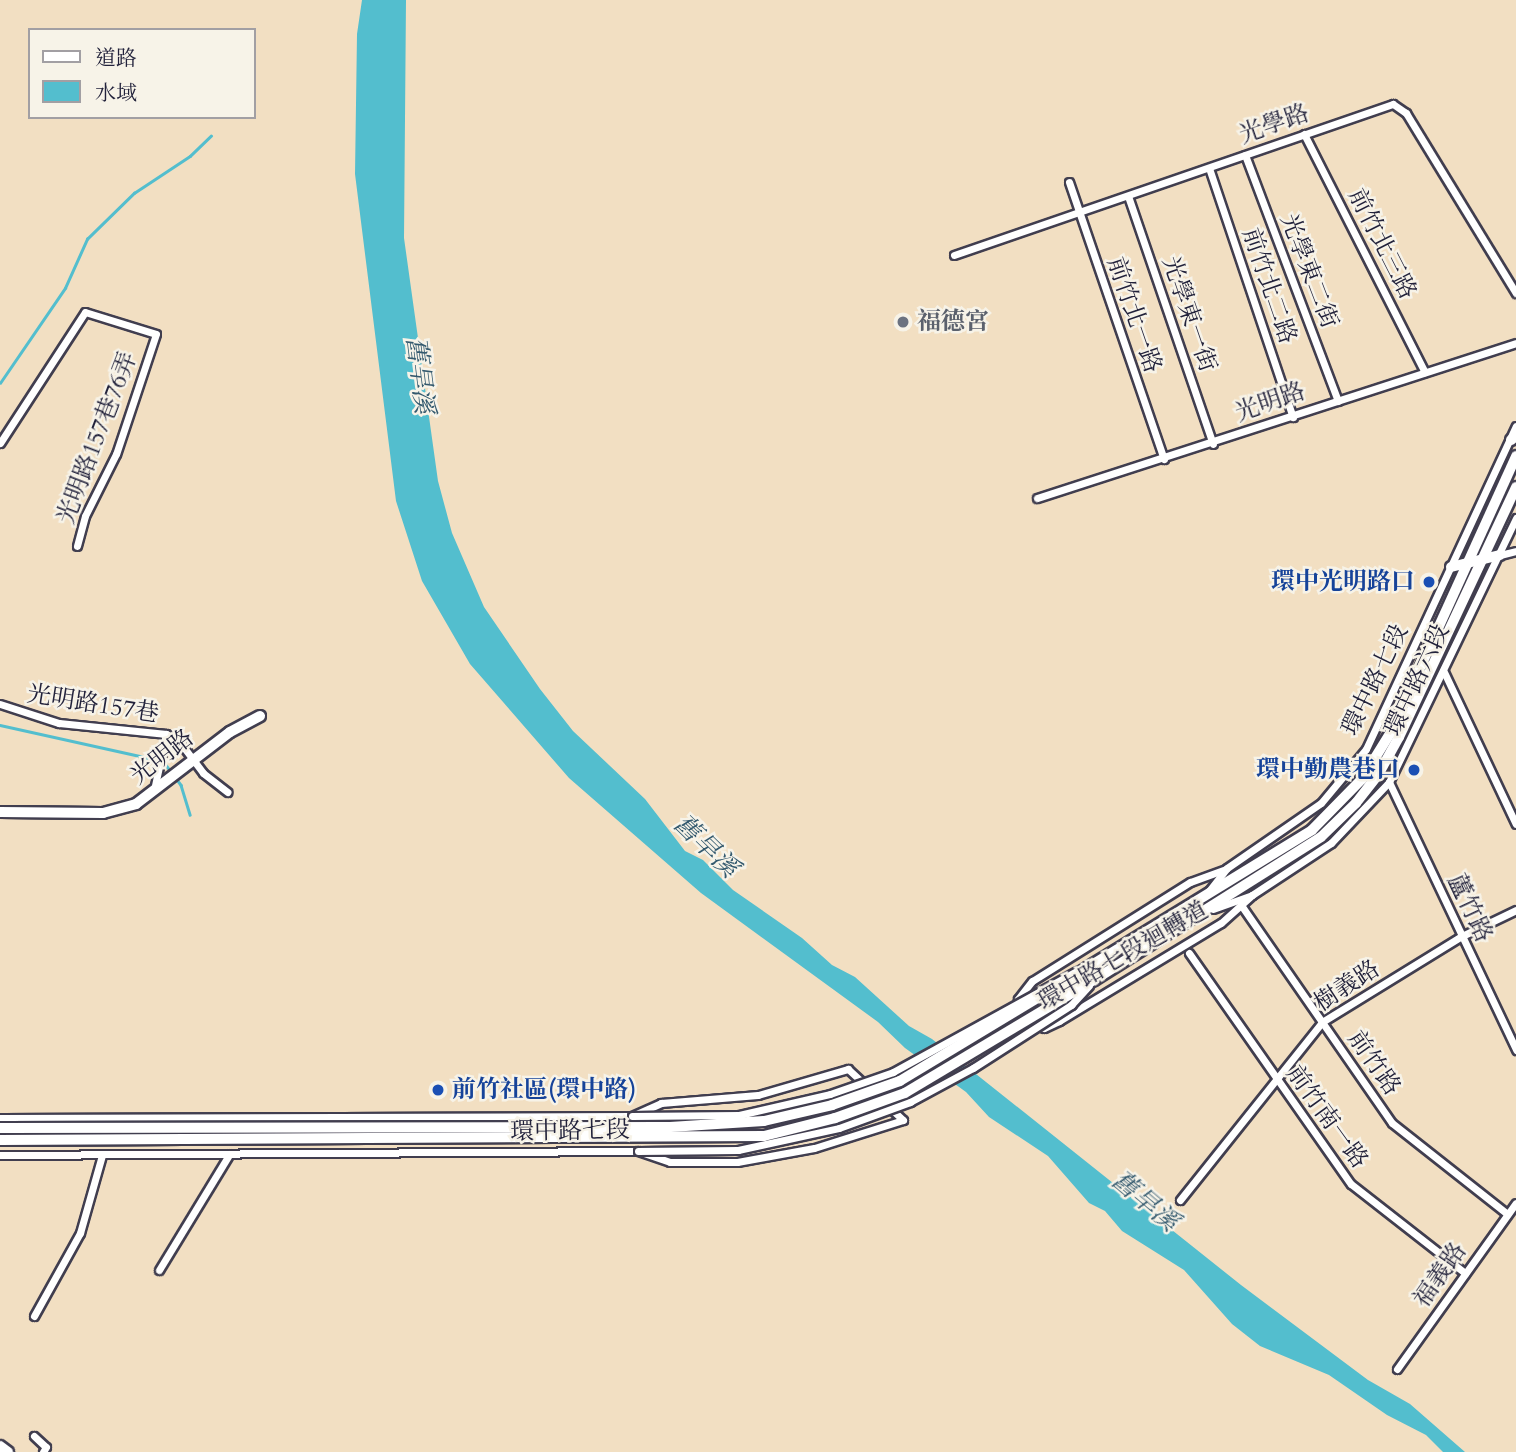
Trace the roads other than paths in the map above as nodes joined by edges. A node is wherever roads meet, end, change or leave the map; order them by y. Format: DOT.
graph roads {
  1 [pos="1304,134"];
  2 [pos="1244,155"];
  3 [pos="1209,168"];
  4 [pos="1069,182"];
  5 [pos="1128,196"];
  6 [pos="1078,211"];
  7 [pos="954,255"];
  8 [pos="1516,293"];
  9 [pos="1516,343"];
  10 [pos="1425,372"];
  11 [pos="1338,401"];
  12 [pos="1293,417"];
  13 [pos="1516,426"];
  14 [pos="1513,438"];
  15 [pos="0,443"];
  16 [pos="1213,444"];
  17 [pos="1516,456"];
  18 [pos="1164,459"];
  19 [pos="1515,490"];
  20 [pos="1037,498"];
  21 [pos="1516,518"];
  22 [pos="77,546"];
  23 [pos="1516,551"];
  24 [pos="1500,555"];
  25 [pos="1483,559"];
  26 [pos="1464,564"];
  27 [pos="1451,567"];
  28 [pos="1444,672"];
  29 [pos="0,704"];
  30 [pos="260,716"];
  31 [pos="166,737"];
  32 [pos="194,759"];
  33 [pos="1389,782"];
  34 [pos="154,790"];
  35 [pos="226,792"];
  36 [pos="0,811"];
  37 [pos="1516,824"];
  38 [pos="1316,834"];
  39 [pos="1331,843"];
  40 [pos="1227,869"];
  41 [pos="1252,895"];
  42 [pos="1203,899"];
  43 [pos="1241,905"];
  44 [pos="1209,910"];
  45 [pos="1516,910"];
  46 [pos="1462,936"];
  47 [pos="1189,953"];
  48 [pos="1087,968"];
  49 [pos="1094,980"];
  50 [pos="1322,1022"];
  51 [pos="1516,1050"];
  52 [pos="1275,1080"];
  53 [pos="632,1116"];
  54 [pos="0,1118"];
  55 [pos="0,1128"];
  56 [pos="0,1140"];
  57 [pos="638,1151"];
  58 [pos="102,1155"];
  59 [pos="229,1155"];
  60 [pos="0,1156"];
  61 [pos="1180,1200"];
  62 [pos="1516,1203"];
  63 [pos="1506,1213"];
  64 [pos="159,1270"];
  65 [pos="1465,1273"];
  66 [pos="34,1316"];
  67 [pos="1397,1369"];
  68 [pos="34,1436"];
  69 [pos="0,1446"];
  70 [pos="8,1452"];
  71 [pos="43,1452"];
  1 -- 2 [label="street, 光學路"];
  1 -- 8 [label="street, 光學路"];
  1 -- 10 [label="street, 前竹北三路"];
  2 -- 3 [label="street, 光學路"];
  2 -- 11 [label="street, 光學東二街"];
  3 -- 5 [label="street, 光學路"];
  3 -- 12 [label="street, 前竹北二路"];
  4 -- 6 [label="street, 前竹北一路"];
  5 -- 6 [label="street, 光學路"];
  5 -- 16 [label="street, 光學東一街"];
  6 -- 7 [label="street, 光學路"];
  6 -- 18 [label="street, 前竹北一路"];
  9 -- 10 [label="street, 光明路"];
  10 -- 11 [label="street, 光明路"];
  11 -- 12 [label="street, 光明路"];
  12 -- 16 [label="street, 光明路"];
  13 -- 14 [label="street, 環中路七段"];
  14 -- 27 [label="street, 環中路七段"];
  15 -- 22 [label="street, 光明路157巷76弄"];
  16 -- 18 [label="street, 光明路"];
  17 -- 26 [label="street, 環中路六段"];
  18 -- 20 [label="street, 光明路"];
  19 -- 25 [label="street, 環中路六段"];
  21 -- 24 [label="street, 環中路六段"];
  23 -- 24 [label="street"];
  24 -- 25 [label="street"];
  24 -- 28 [label="street, 環中路六段"];
  25 -- 26 [label="street"];
  25 -- 38 [label="street, 環中路六段"];
  26 -- 27 [label="street"];
  26 -- 38 [label="street, 環中路六段"];
  27 -- 40 [label="street, 環中路七段"];
  28 -- 33 [label="street, 環中路六段"];
  28 -- 37 [label="street"];
  29 -- 31 [label="street, 光明路157巷"];
  30 -- 32 [label="street, 光明路"];
  31 -- 32 [label="street"];
  31 -- 34 [label="street, 光明路157巷"];
  32 -- 34 [label="street, 光明路"];
  32 -- 35 [label="street"];
  33 -- 39 [label="street, 環中路六段"];
  33 -- 46 [label="street, 蘆竹路"];
  34 -- 36 [label="street, 光明路"];
  38 -- 42 [label="street, 環中路七段"];
  38 -- 44 [label="street, 環中路七段"];
  39 -- 41 [label="street, 環中路七段"];
  40 -- 42 [label="street, 環中路七段"];
  40 -- 43 [label="street, 環中路七段迴轉道"];
  41 -- 43 [label="street, 環中路七段迴轉道"];
  41 -- 44 [label="street, 環中路七段"];
  42 -- 48 [label="street, 環中路七段"];
  43 -- 50 [label="street, 前竹路"];
  44 -- 49 [label="street, 環中路七段"];
  45 -- 46 [label="street, 樹義路"];
  46 -- 50 [label="street, 樹義路"];
  46 -- 51 [label="street, 蘆竹路"];
  47 -- 52 [label="street, 前竹南一路"];
  48 -- 53 [label="street, 環中路七段, bridge"];
  48 -- 55 [label="street, 環中路七段, bridge"];
  49 -- 56 [label="street, 環中路七段, bridge"];
  49 -- 57 [label="street, 環中路七段, bridge"];
  50 -- 52 [label="street, 樹義路"];
  50 -- 63 [label="street, 前竹路"];
  52 -- 61 [label="street, 樹義路"];
  52 -- 65 [label="street, 前竹南一路"];
  53 -- 54 [label="street, 環中路七段"];
  53 -- 57 [label="street"];
  57 -- 59 [label="street, 環中路七段"];
  58 -- 59 [label="street, 環中路七段"];
  58 -- 60 [label="street, 環中路七段"];
  58 -- 66 [label="street"];
  59 -- 64 [label="street"];
  62 -- 63 [label="street, 福義路"];
  63 -- 65 [label="street, 福義路"];
  65 -- 67 [label="street, 福義路"];
  68 -- 71 [label="street"];
  69 -- 70 [label="street"];
}
